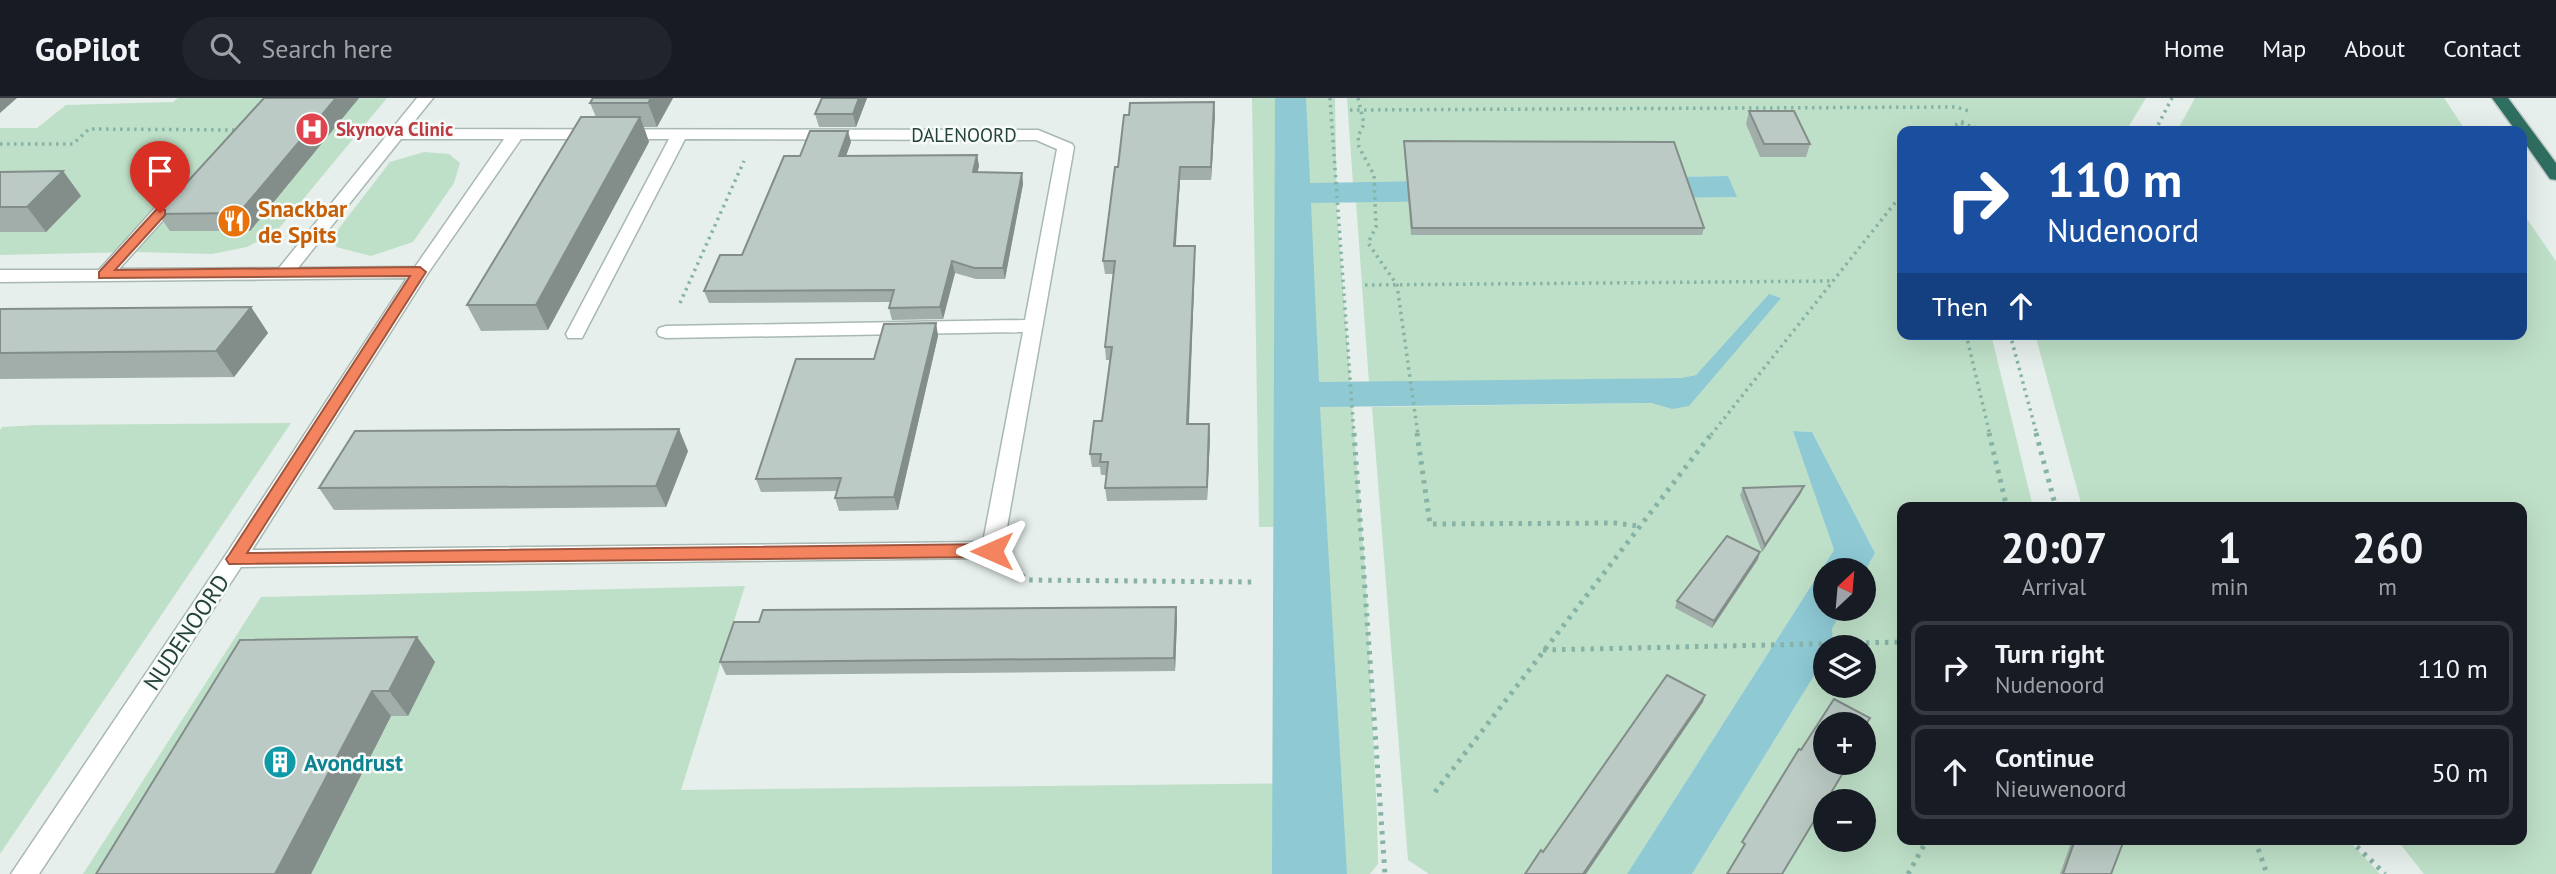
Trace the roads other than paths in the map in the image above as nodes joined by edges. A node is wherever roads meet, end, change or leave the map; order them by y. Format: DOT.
graph roads {
  1 [pos="425,98"];
  2 [pos="2500,98"];
  3 [pos="2520,126"];
  4 [pos="398,134"];
  5 [pos="516,135"];
  6 [pos="679,135"];
  7 [pos="2527,135"];
  8 [pos="2556,175"];
  9 [pos="189,181"];
  10 [pos="420,272"];
  11 [pos="284,273"];
  12 [pos="104,275"];
  13 [pos="0,276"];
  14 [pos="1034,327"];
  15 [pos="666,332"];
  16 [pos="575,334"];
  17 [pos="234,559"];
  18 [pos="24,874"];
  1 -- 4 [label="street"];
  2 -- 3 [label="highway"];
  4 -- 5 [label="street, DALENOORD"];
  4 -- 11 [label="street"];
  5 -- 6 [label="street, DALENOORD"];
  5 -- 10 [label="street, NUDENOORD"];
  6 -- 14 [label="street, DALENOORD"];
  6 -- 16 [label="street"];
  7 -- 8 [label="highway"];
  9 -- 12 [label="street"];
  10 -- 11 [label="street"];
  10 -- 17 [label="street, NUDENOORD"];
  11 -- 12 [label="street"];
  12 -- 13 [label="street"];
  14 -- 15 [label="street"];
  14 -- 17 [label="street, DALENOORD"];
  17 -- 18 [label="street, NUDENOORD"];
}
